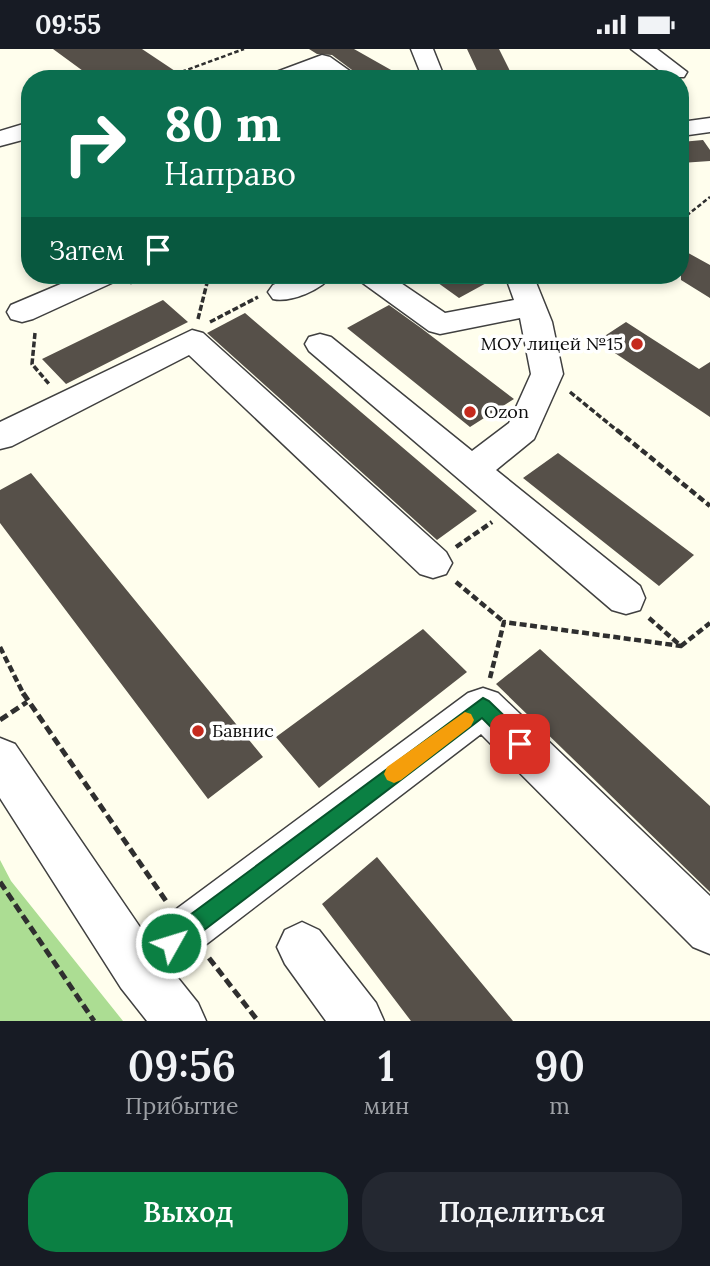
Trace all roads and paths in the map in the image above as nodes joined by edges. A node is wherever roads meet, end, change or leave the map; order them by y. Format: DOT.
graph roads {
  1 [pos="244,49"];
  2 [pos="422,49"];
  3 [pos="642,49"];
  4 [pos="187,70"];
  5 [pos="302,70"];
  6 [pos="335,70"];
  7 [pos="430,70"];
  8 [pos="673,70"];
  9 [pos="710,125"];
  10 [pos="689,128"];
  11 [pos="21,130"];
  12 [pos="0,139"];
  13 [pos="710,197"];
  14 [pos="689,214"];
  15 [pos="108,284"];
  16 [pos="207,284"];
  17 [pos="299,284"];
  18 [pos="383,284"];
  19 [pos="522,284"];
  20 [pos="283,292"];
  21 [pos="250,300"];
  22 [pos="531,306"];
  23 [pos="29,319"];
  24 [pos="194,335"];
  25 [pos="320,344"];
  26 [pos="547,374"];
  27 [pos="66,403"];
  28 [pos="0,437"];
  29 [pos="472,470"];
  30 [pos="515,505"];
  31 [pos="710,506"];
  32 [pos="433,563"];
  33 [pos="626,597"];
  34 [pos="504,622"];
  35 [pos="710,623"];
  36 [pos="681,646"];
  37 [pos="0,647"];
  38 [pos="27,702"];
  39 [pos="483,707"];
  40 [pos="0,720"];
  41 [pos="0,760"];
  42 [pos="0,882"];
  43 [pos="187,929"];
  44 [pos="710,930"];
  45 [pos="302,947"];
  46 [pos="139,970"];
  47 [pos="94,1021"];
  48 [pos="180,1021"];
  49 [pos="258,1021"];
  50 [pos="358,1021"];
  1 -- 4 [label="path"];
  2 -- 7 [label="street"];
  3 -- 8 [label="street"];
  5 -- 6 [label="street"];
  9 -- 10 [label="street"];
  11 -- 12 [label="street"];
  13 -- 14 [label="path"];
  15 -- 23 [label="street"];
  16 -- 24 [label="path"];
  17 -- 20 [label="street"];
  18 -- 22 [label="lane"];
  19 -- 22 [label="street"];
  21 -- 24 [label="path"];
  22 -- 26 [label="street"];
  23 -- 27 [label="path"];
  24 -- 27 [label="street"];
  24 -- 32 [label="street"];
  25 -- 29 [label="street"];
  26 -- 29 [label="street"];
  26 -- 31 [label="path"];
  27 -- 28 [label="street"];
  29 -- 30 [label="street"];
  30 -- 32 [label="path"];
  30 -- 33 [label="street"];
  32 -- 34 [label="path"];
  33 -- 36 [label="path"];
  34 -- 36 [label="path"];
  34 -- 39 [label="path"];
  35 -- 36 [label="path"];
  37 -- 38 [label="path"];
  38 -- 40 [label="path"];
  38 -- 43 [label="path"];
  39 -- 43 [label="street"];
  39 -- 44 [label="street"];
  41 -- 46 [label="street"];
  42 -- 47 [label="path"];
  43 -- 46 [label="street"];
  43 -- 49 [label="path"];
  45 -- 50 [label="street"];
  46 -- 48 [label="street"];
}
